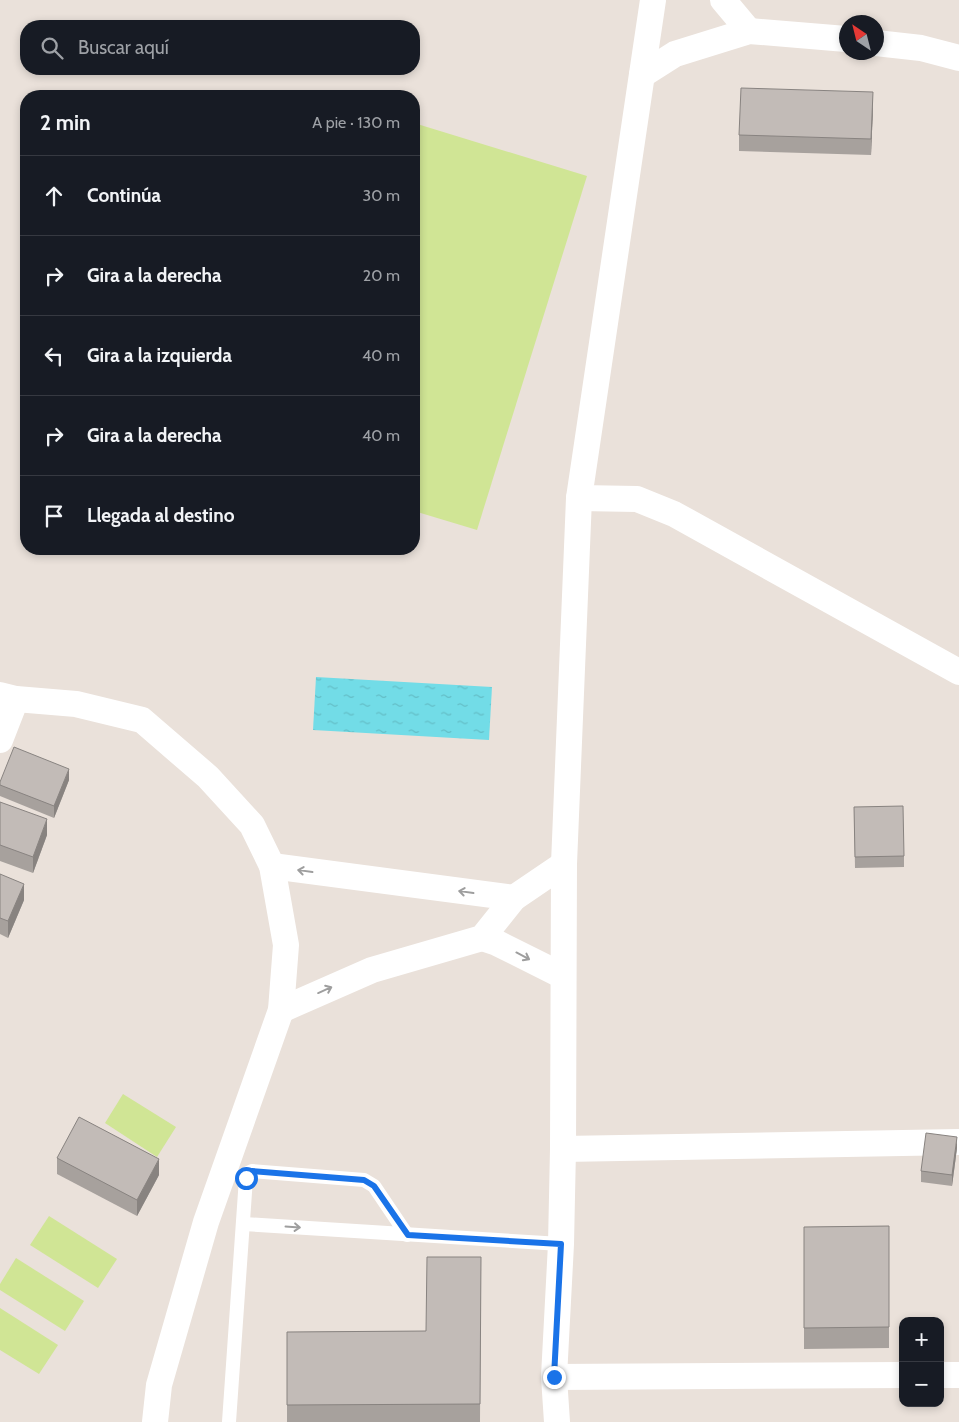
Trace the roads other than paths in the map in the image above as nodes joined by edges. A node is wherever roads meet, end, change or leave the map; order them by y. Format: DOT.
graph roads {
  1 [pos="653,0"];
  2 [pos="723,0"];
  3 [pos="749,31"];
  4 [pos="839,38"];
  5 [pos="884,43"];
  6 [pos="959,58"];
  7 [pos="642,75"];
  8 [pos="579,498"];
  9 [pos="959,672"];
  10 [pos="8,697"];
  11 [pos="0,740"];
  12 [pos="564,864"];
  13 [pos="272,866"];
  14 [pos="514,898"];
  15 [pos="482,938"];
  16 [pos="563,976"];
  17 [pos="281,1010"];
  18 [pos="959,1142"];
  19 [pos="562,1149"];
  20 [pos="244,1224"];
  21 [pos="408,1235"];
  22 [pos="561,1244"];
  23 [pos="899,1375"];
  24 [pos="944,1375"];
  25 [pos="959,1375"];
  26 [pos="554,1377"];
  27 [pos="155,1422"];
  28 [pos="229,1422"];
  29 [pos="557,1422"];
  1 -- 7 [label="street"];
  2 -- 3 [label="street"];
  3 -- 4 [label="street"];
  3 -- 7 [label="street"];
  5 -- 6 [label="street"];
  7 -- 8 [label="street"];
  8 -- 9 [label="street"];
  8 -- 12 [label="street"];
  10 -- 11 [label="street"];
  10 -- 13 [label="street"];
  12 -- 14 [label="street"];
  12 -- 16 [label="street"];
  14 -- 13 [label="street, one-way"];
  13 -- 17 [label="street"];
  14 -- 15 [label="street"];
  15 -- 16 [label="street, one-way"];
  17 -- 15 [label="street, one-way"];
  16 -- 19 [label="street"];
  17 -- 27 [label="street"];
  18 -- 19 [label="street"];
  19 -- 22 [label="street"];
  20 -- 21 [label="lane, one-way"];
  20 -- 21 [label="lane"];
  20 -- 28 [label="lane"];
  21 -- 22 [label="lane"];
  22 -- 26 [label="street"];
  23 -- 26 [label="street"];
  24 -- 25 [label="street"];
  26 -- 29 [label="street"];
}
